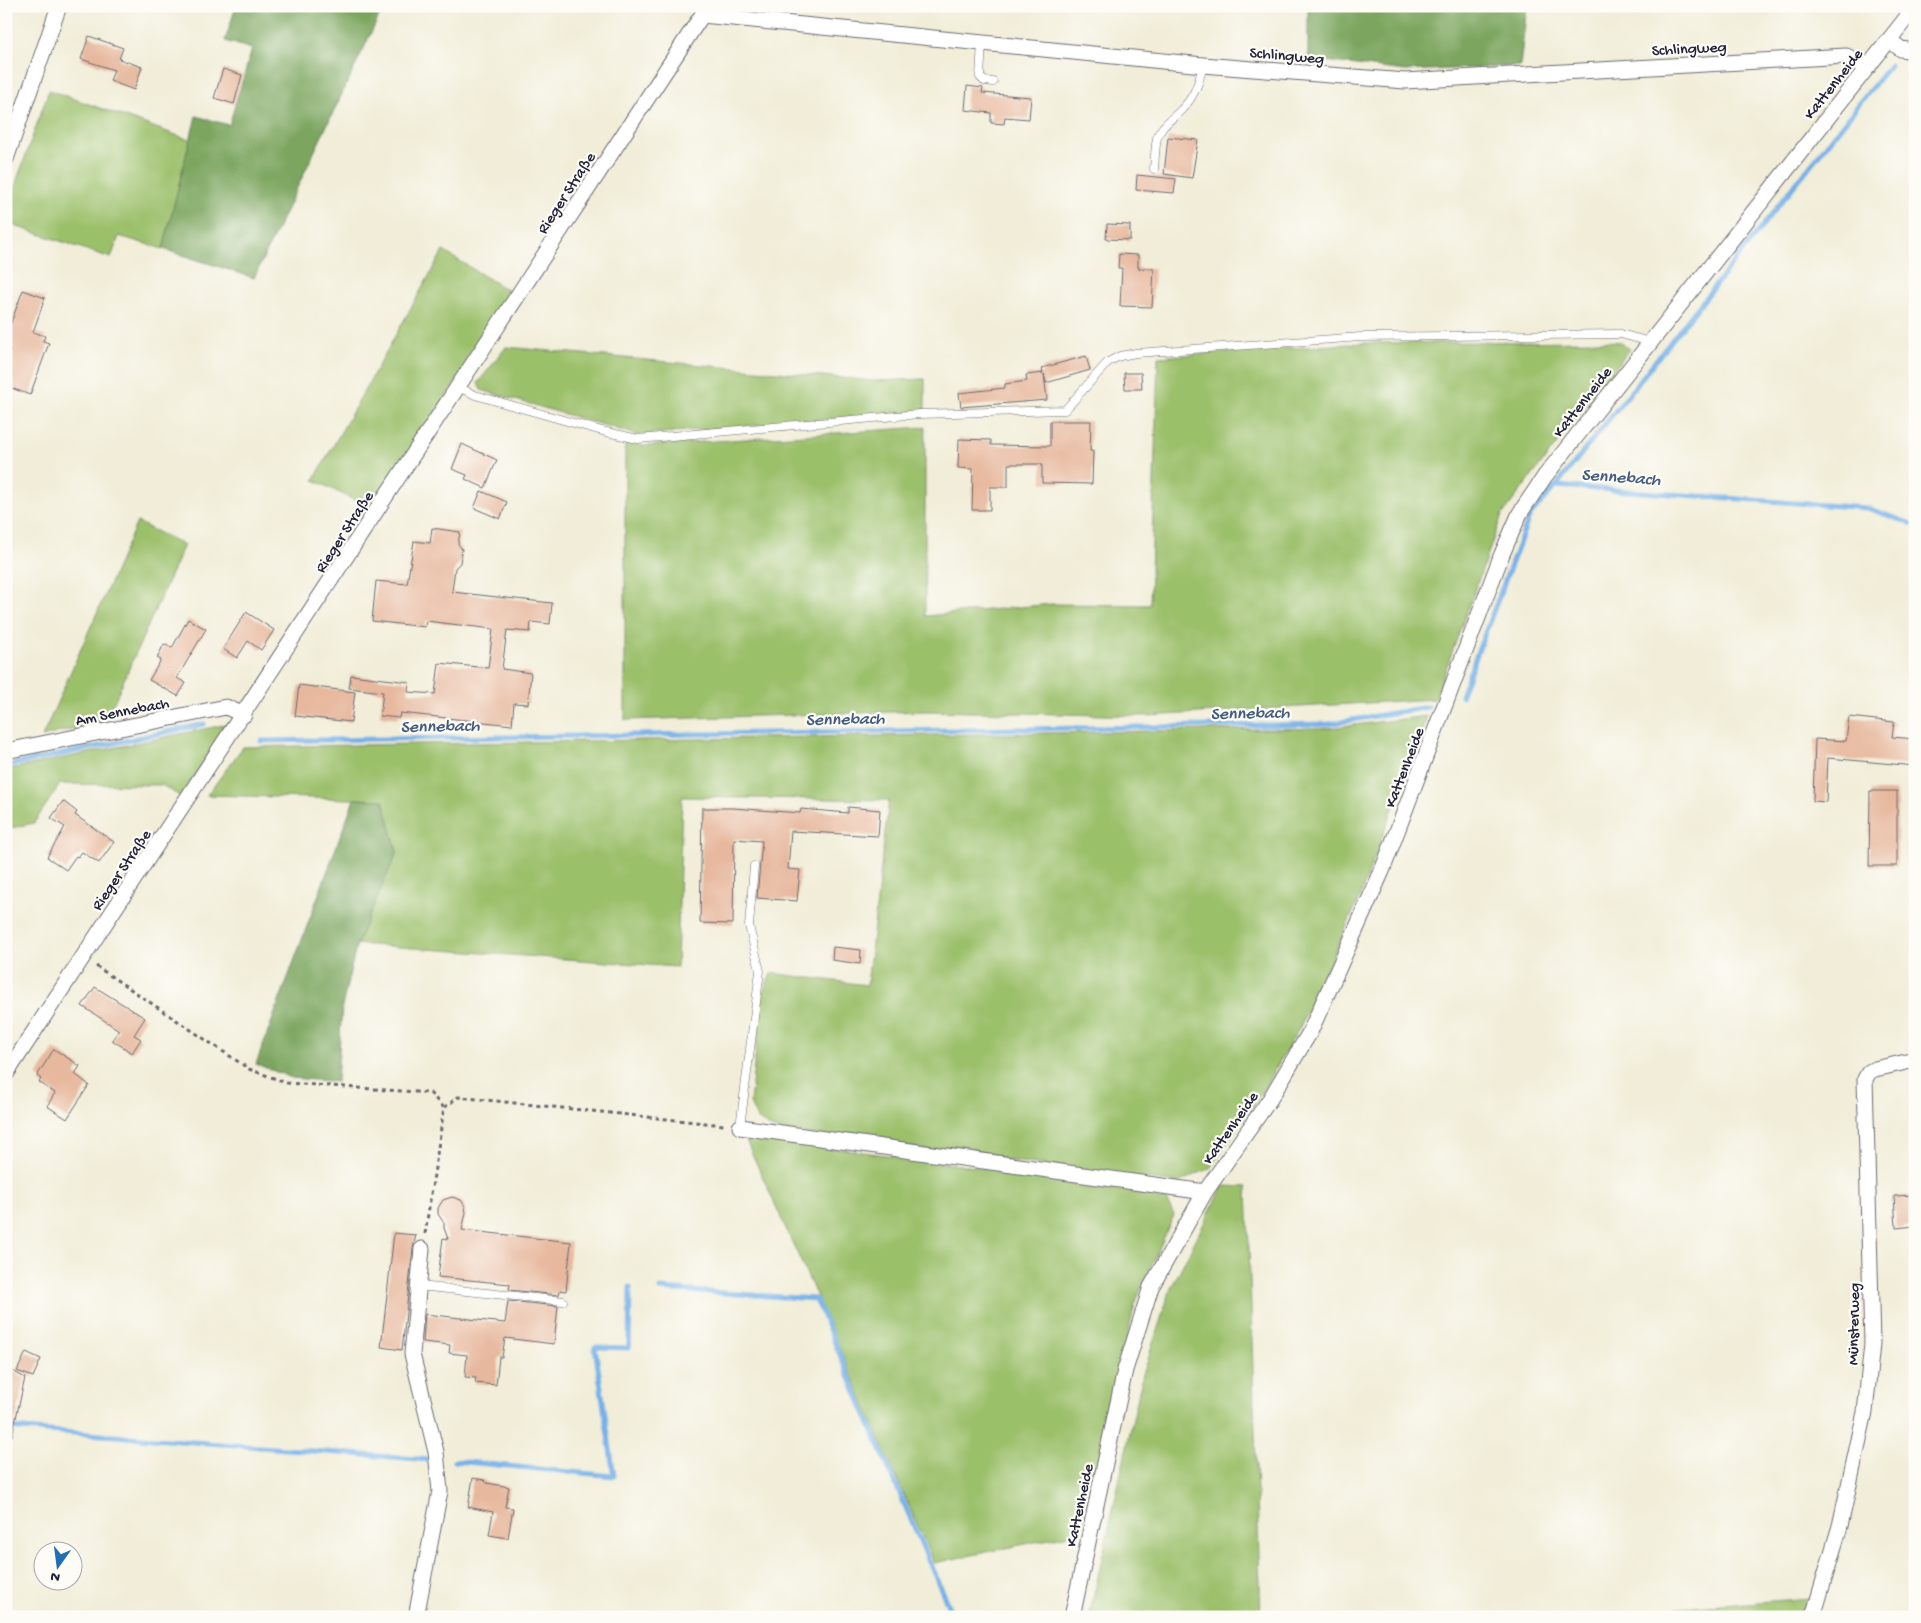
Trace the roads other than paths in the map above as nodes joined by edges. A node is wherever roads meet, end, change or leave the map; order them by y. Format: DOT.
graph roads {
  1 [pos="59,6"];
  2 [pos="1915,7"];
  3 [pos="705,11"];
  4 [pos="1888,40"];
  5 [pos="982,43"];
  6 [pos="1915,51"];
  7 [pos="1203,65"];
  8 [pos="1869,66"];
  9 [pos="993,82"];
  10 [pos="6,159"];
  11 [pos="1154,169"];
  12 [pos="1650,342"];
  13 [pos="458,387"];
  14 [pos="244,715"];
  15 [pos="6,751"];
  16 [pos="754,866"];
  17 [pos="1915,1060"];
  18 [pos="6,1074"];
  19 [pos="740,1127"];
  20 [pos="1205,1192"];
  21 [pos="422,1249"];
  22 [pos="418,1286"];
  23 [pos="564,1301"];
  24 [pos="416,1617"];
  25 [pos="1072,1617"];
  26 [pos="1811,1617"];
  1 -- 10 [label="street"];
  2 -- 4 [label="street, Kattenheide"];
  3 -- 5 [label="street, Schlingweg"];
  3 -- 13 [label="street, Rieger Straße"];
  4 -- 6 [label="street"];
  4 -- 8 [label="street, Kattenheide"];
  5 -- 7 [label="street, Schlingweg"];
  5 -- 9 [label="lane"];
  7 -- 8 [label="street, Schlingweg"];
  7 -- 11 [label="lane"];
  8 -- 12 [label="street, Kattenheide"];
  12 -- 13 [label="lane"];
  12 -- 20 [label="street, Kattenheide"];
  13 -- 14 [label="street, Rieger Straße"];
  14 -- 15 [label="street, Am Sennebach"];
  14 -- 18 [label="street, Rieger Straße"];
  16 -- 19 [label="lane"];
  17 -- 26 [label="street, Münsterweg"];
  19 -- 20 [label="street"];
  20 -- 25 [label="street, Kattenheide"];
  21 -- 22 [label="street"];
  22 -- 23 [label="lane"];
  22 -- 24 [label="street"];
}
